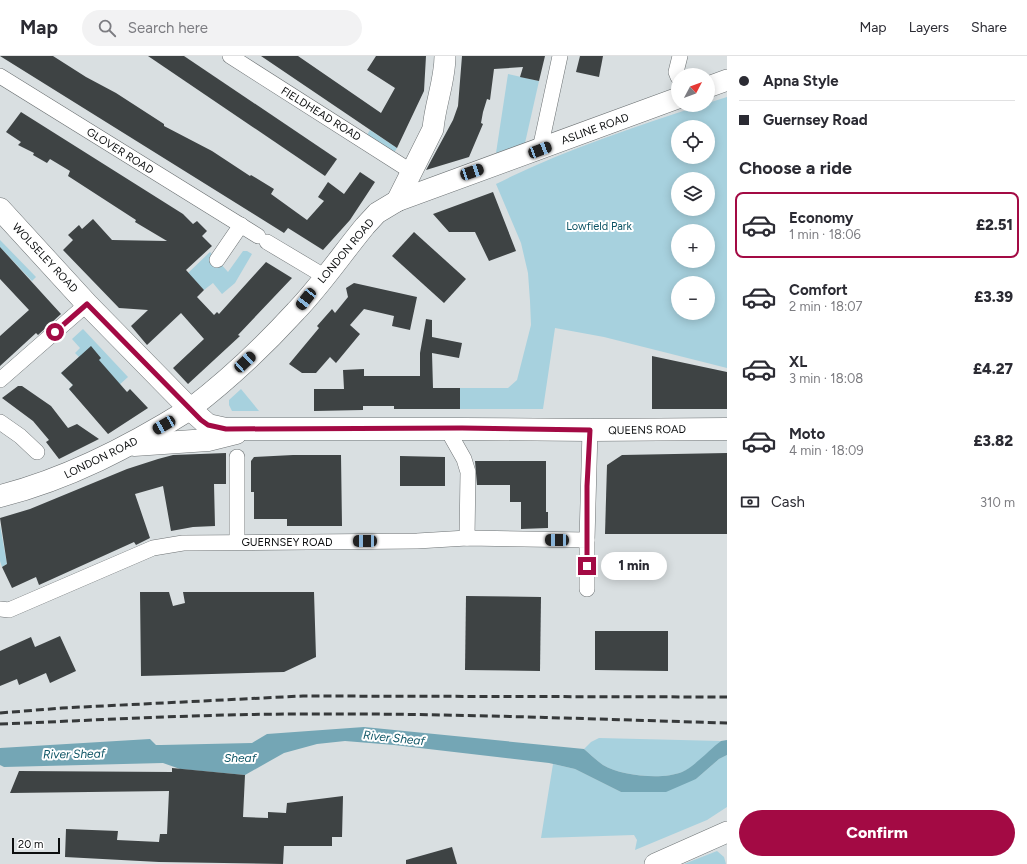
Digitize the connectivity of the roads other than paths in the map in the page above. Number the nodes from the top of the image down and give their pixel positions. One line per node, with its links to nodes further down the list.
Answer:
1 (230, 56): 11 (street, FIELDHEAD ROAD)
2 (445, 56): 11 (main road, LONDON ROAD)
3 (560, 56): 10 (street)
4 (680, 56): 5 (street)
5 (677, 68)
6 (0, 76): 15 (street, GLOVER ROAD)
7 (727, 80): 8 (main road)
8 (715, 84)
9 (671, 101): 10 (main road, ASLINE ROAD)
10 (540, 150): 12 (main road, ASLINE ROAD)
11 (412, 172): 12 (main road); 13 (main road, LONDON ROAD)
12 (421, 191): 13 (main road, LONDON ROAD)
13 (397, 201): 17 (main road, LONDON ROAD)
14 (0, 209): 18 (main road, WOLSELEY ROAD)
15 (241, 225): 16 (street); 17 (street, GLOVER ROAD)
16 (217, 260)
17 (324, 276): 20 (main road, LONDON ROAD)
18 (87, 304): 19 (street); 20 (main road, WOLSELEY ROAD)
19 (0, 380)
20 (190, 409): 22 (main road, QUEENS ROAD); 26 (main road, LONDON ROAD)
21 (0, 422): 27 (street)
22 (251, 429): 23 (main road, QUEENS ROAD); 26 (main road)
23 (447, 429): 25 (main road, QUEENS ROAD); 30 (street)
24 (727, 429): 25 (main road, QUEENS ROAD)
25 (590, 430): 31 (street)
26 (130, 445): 29 (main road, LONDON ROAD)
27 (37, 452)
28 (237, 457): 32 (street)
29 (0, 496)
30 (467, 538): 31 (street, GUERNSEY ROAD); 32 (street, GUERNSEY ROAD)
31 (587, 540): 33 (street)
32 (237, 542): 34 (street, GUERNSEY ROAD)
33 (587, 589)
34 (1, 609)
35 (727, 832): 36 (main road)
36 (655, 864)

